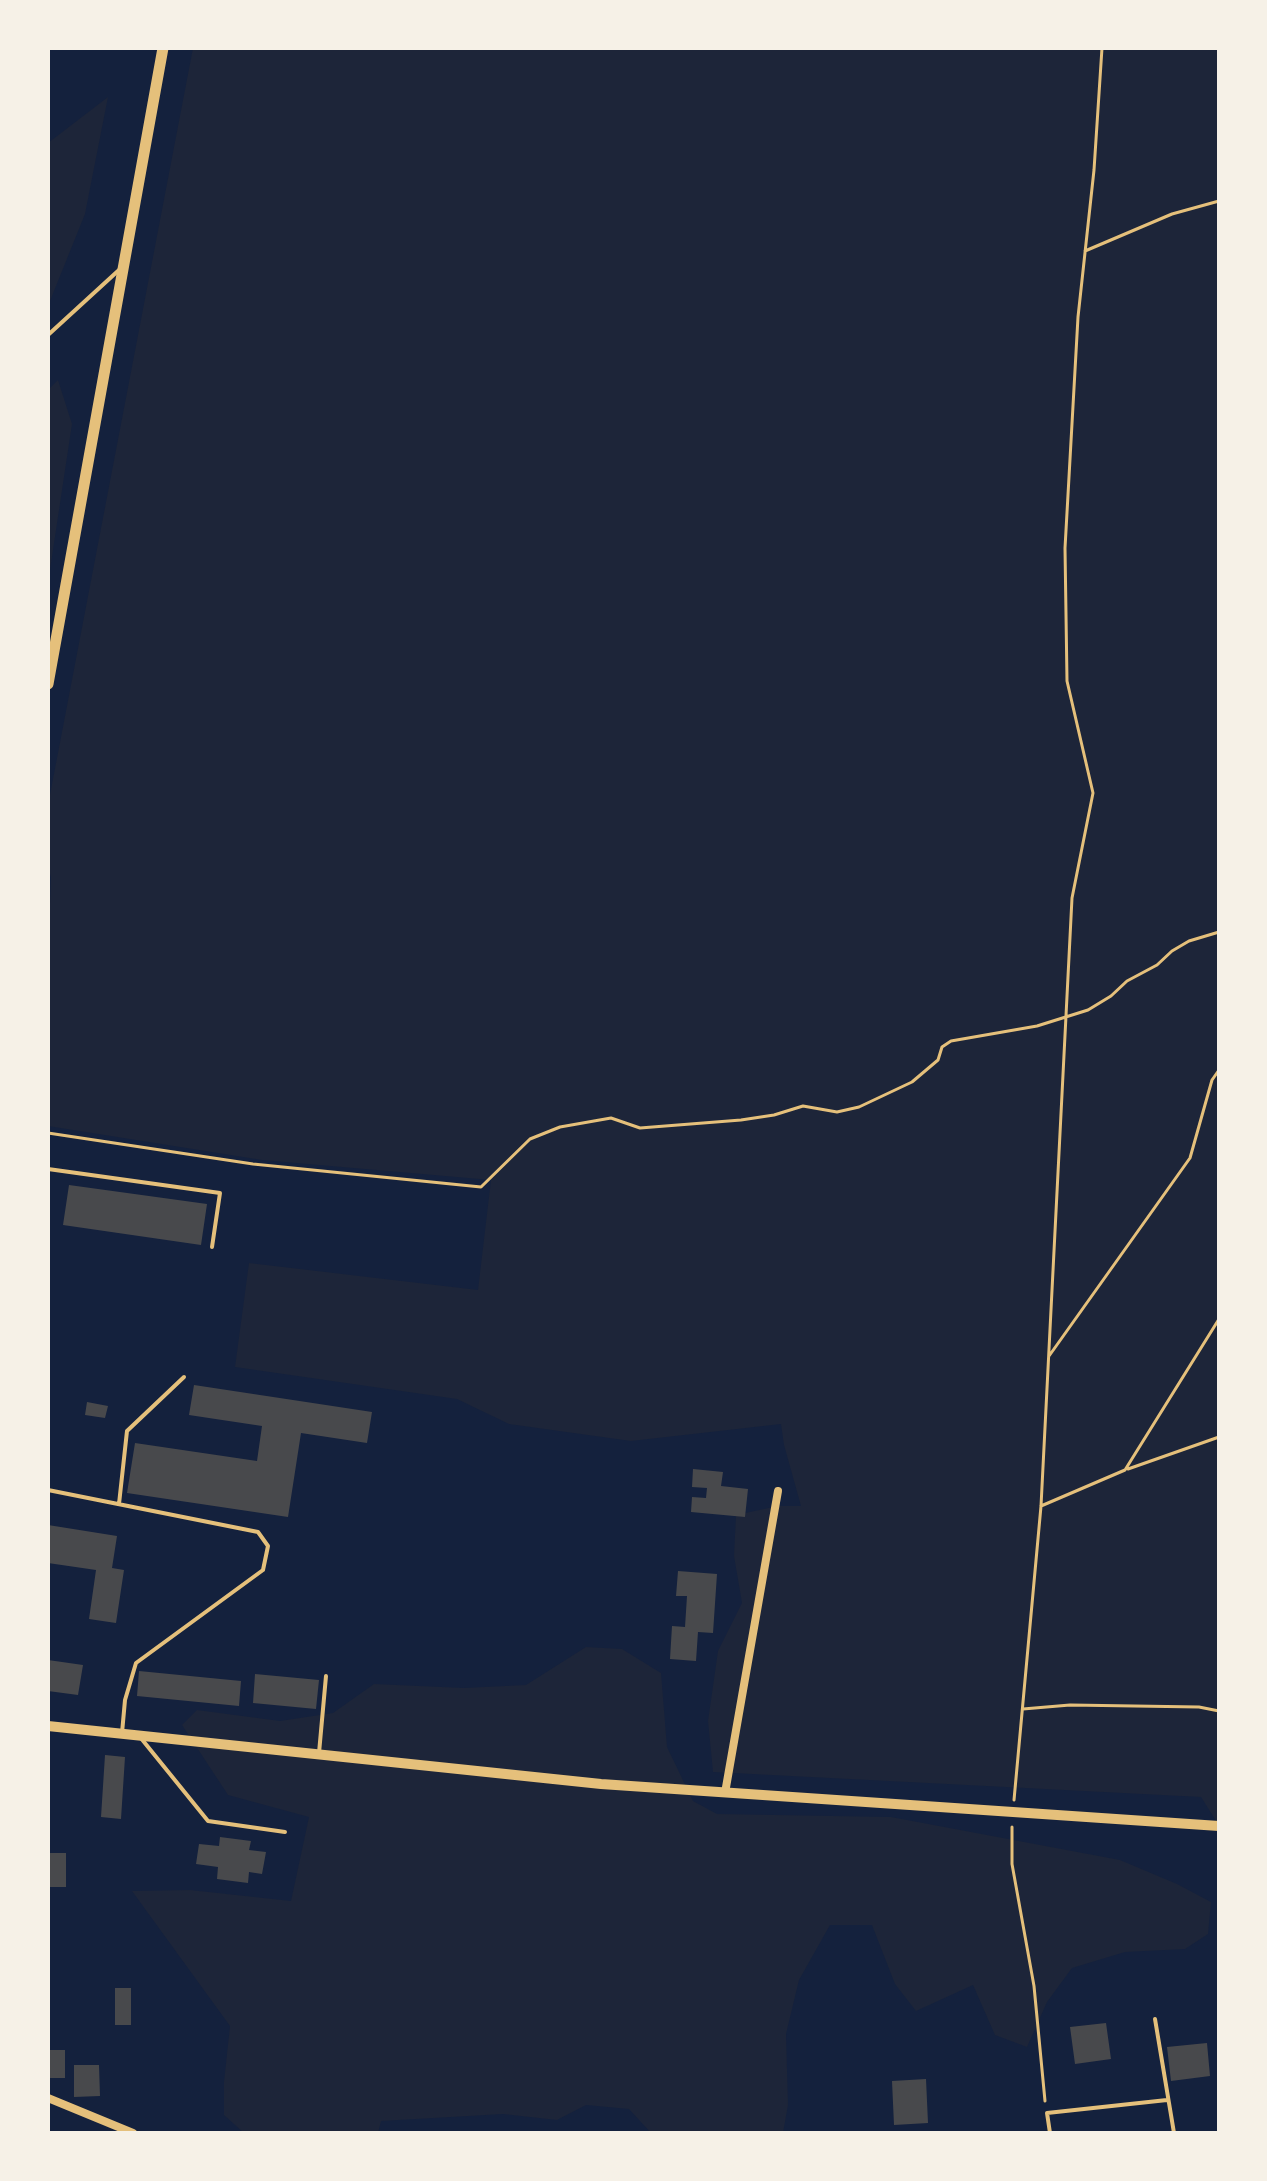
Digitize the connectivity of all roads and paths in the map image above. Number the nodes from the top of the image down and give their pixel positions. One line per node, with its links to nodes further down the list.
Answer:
1 (163, 48): 5 (main road)
2 (1102, 48): 4 (path)
3 (1219, 201): 4 (path)
4 (1085, 251): 9 (path)
5 (123, 266): 6 (lane); 7 (main road)
6 (48, 335)
7 (48, 684)
8 (1219, 932): 9 (path)
9 (1066, 1016): 11 (path); 15 (path)
10 (1219, 1070): 15 (path)
11 (48, 1133)
12 (48, 1169): 13 (lane)
13 (212, 1247)
14 (1219, 1319): 18 (path)
15 (1047, 1359): 22 (path)
16 (184, 1377): 21 (lane)
17 (1219, 1437): 18 (path)
18 (1125, 1470): 22 (path)
19 (48, 1490): 21 (lane)
20 (778, 1491): 30 (street)
21 (119, 1504): 27 (lane)
22 (1041, 1506): 24 (path)
23 (326, 1676): 29 (lane)
24 (1023, 1709): 25 (path); 31 (path)
25 (1219, 1711)
26 (48, 1726): 27 (street)
27 (122, 1733): 28 (street)
28 (139, 1735): 29 (street); 33 (lane)
29 (319, 1753): 30 (street)
30 (725, 1793): 31 (street)
31 (1013, 1812): 32 (street); 37 (path)
32 (1219, 1826)
33 (285, 1832)
34 (1155, 2019): 36 (lane)
35 (48, 2098): 38 (street)
36 (1167, 2100): 37 (lane); 40 (lane)
37 (1047, 2113): 39 (lane)
38 (133, 2133)
39 (1050, 2133)
40 (1174, 2133)

